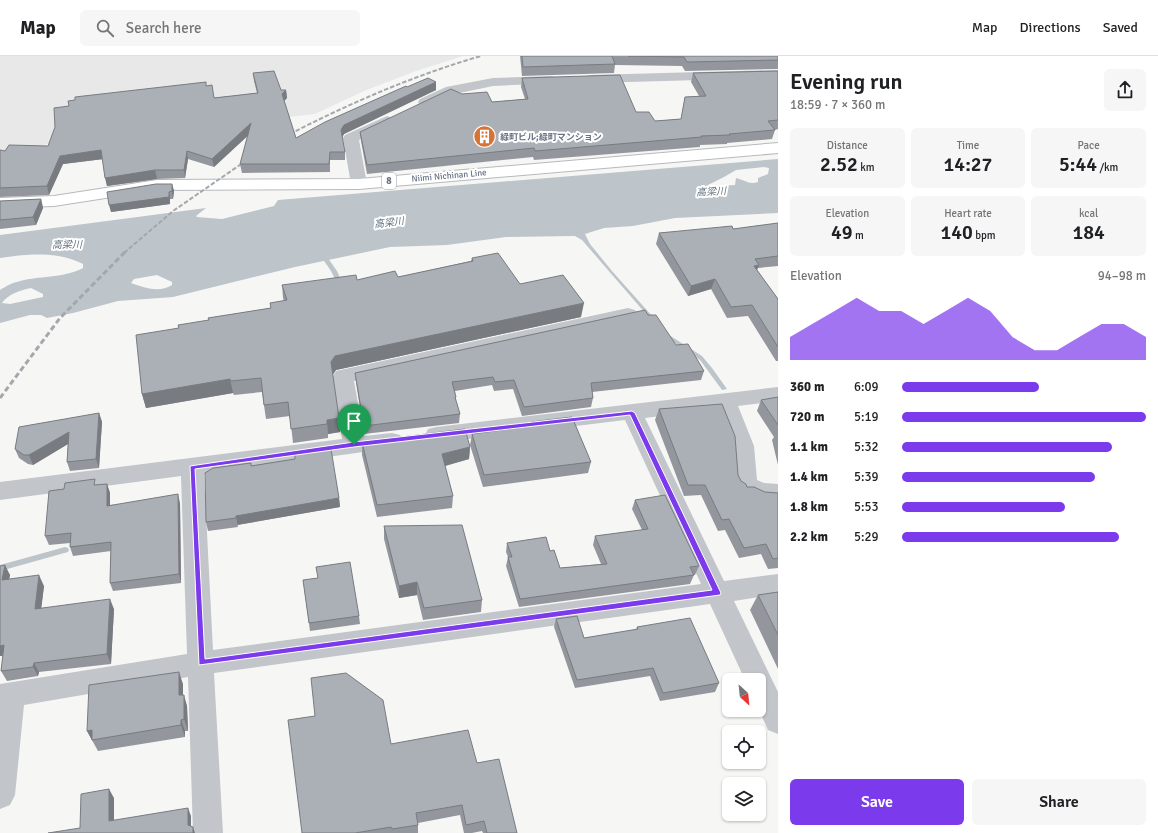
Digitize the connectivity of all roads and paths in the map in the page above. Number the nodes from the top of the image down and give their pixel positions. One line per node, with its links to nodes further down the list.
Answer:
1 (778, 74): 2 (street)
2 (580, 79)
3 (564, 80): 4 (street)
4 (415, 107)
5 (401, 114): 7 (street)
6 (778, 148): 7 (main road, Niimi Nichinan Line / 8)
7 (359, 184): 8 (main road, Niimi Nichinan Line / 8)
8 (0, 203)
9 (637, 312): 13 (street)
10 (778, 394): 11 (street)
11 (725, 401): 12 (street); 16 (street)
12 (632, 413): 13 (street); 18 (street)
13 (354, 445): 14 (street)
14 (192, 467): 15 (street); 19 (street)
15 (0, 491)
16 (778, 493)
17 (778, 584): 18 (street)
18 (717, 593): 19 (street); 20 (street)
19 (202, 663): 22 (street); 25 (street)
20 (756, 673)
21 (766, 695): 23 (street)
22 (5, 697): 24 (street)
23 (778, 721)
24 (0, 795)
25 (208, 833)

